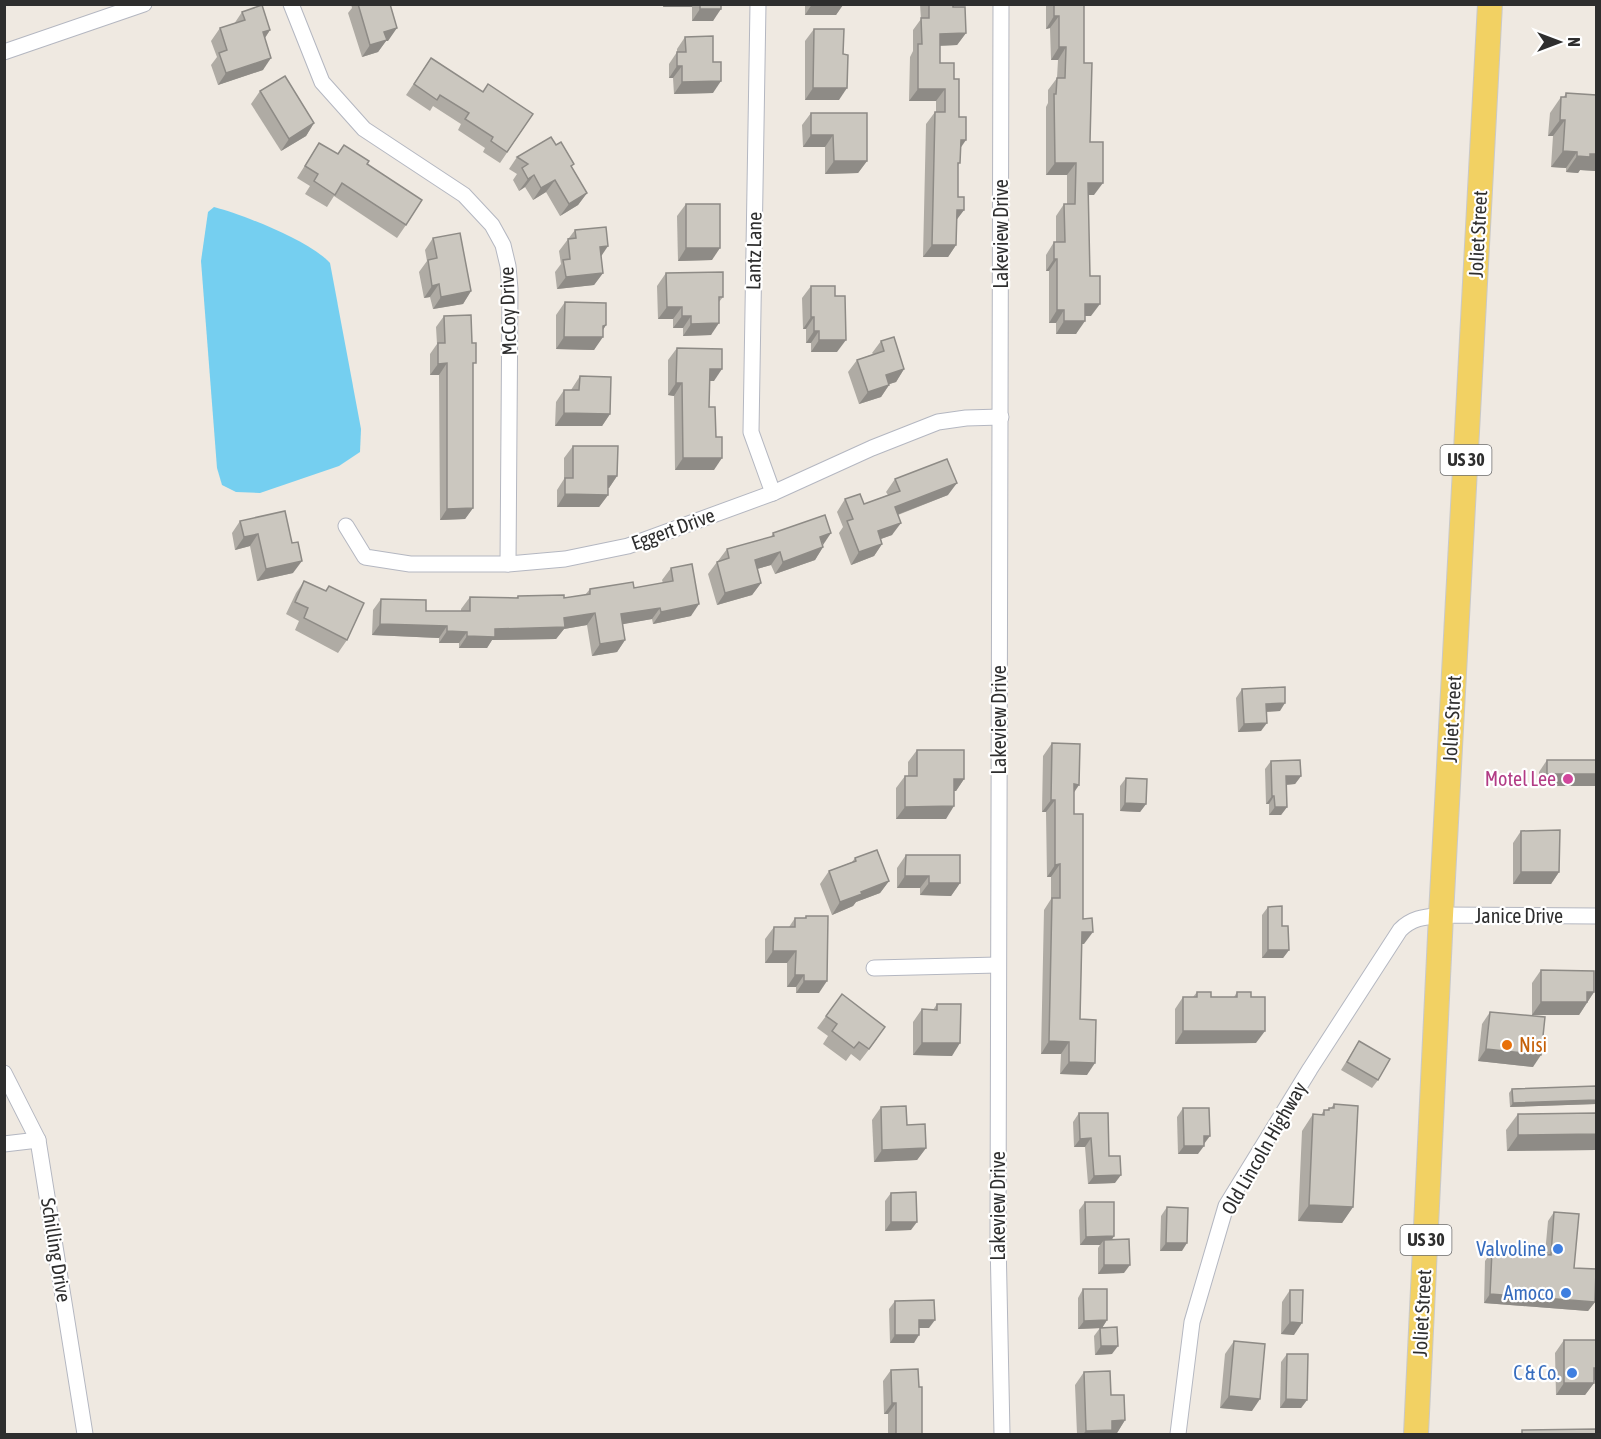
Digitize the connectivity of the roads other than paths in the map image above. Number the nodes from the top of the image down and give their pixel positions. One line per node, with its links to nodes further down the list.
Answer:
1 (144, 4): 6 (street)
2 (291, 4): 10 (street, McCoy Drive)
3 (758, 4): 8 (street, Lantz Lane)
4 (1001, 4): 7 (street, Lakeview Drive)
5 (1490, 4): 11 (main road, Joliet Street / US 30)
6 (4, 52)
7 (1001, 417): 8 (street, Eggert Drive); 13 (street, Lakeview Drive)
8 (773, 493): 10 (street, Eggert Drive)
9 (346, 526): 10 (street, Eggert Drive)
10 (508, 564)
11 (1441, 915): 12 (street, Janice Drive); 20 (street, Old Lincoln Highway); 21 (main road, Joliet Street / US 30)
12 (1596, 916)
13 (998, 965): 14 (street); 19 (street, Lakeview Drive)
14 (874, 968)
15 (4, 1072): 16 (street, Schilling Drive)
16 (38, 1140): 17 (street); 18 (street, Schilling Drive)
17 (4, 1144)
18 (85, 1434)
19 (1002, 1434)
20 (1178, 1434)
21 (1416, 1434)

